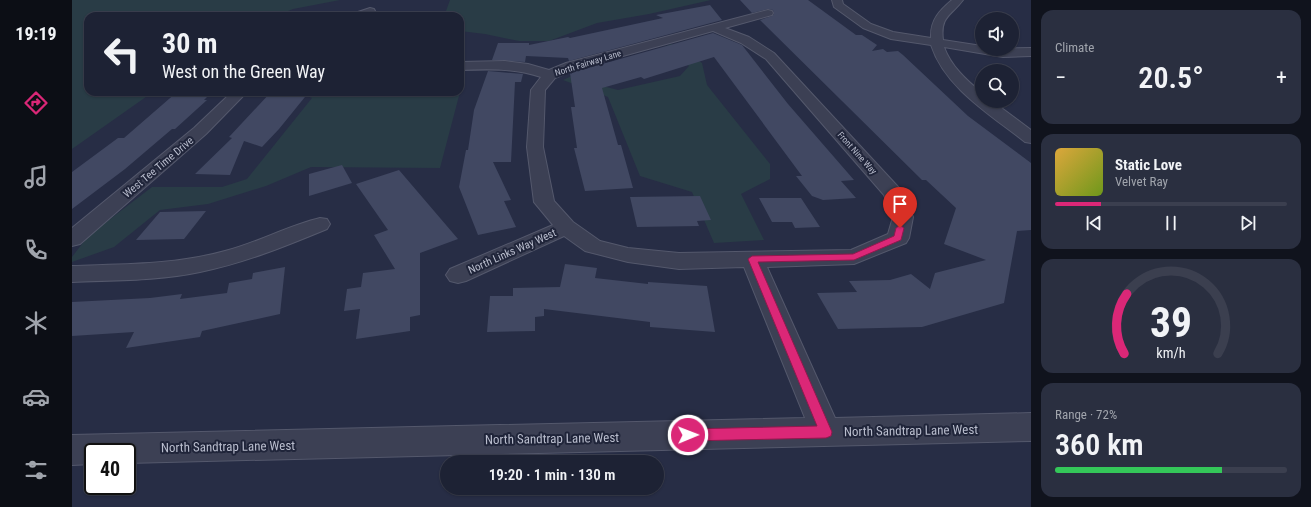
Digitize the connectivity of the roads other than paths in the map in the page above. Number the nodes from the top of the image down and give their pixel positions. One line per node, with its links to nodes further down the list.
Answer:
1 (837, 0): 5 (street)
2 (958, 0): 5 (street)
3 (768, 13): 4 (street)
4 (713, 28): 8 (street, North Fairway Lane); 16 (street, Front Nine Way)
5 (936, 43): 6 (street); 9 (street)
6 (1031, 52)
7 (464, 66): 8 (street, North Fairway Lane)
8 (550, 75): 14 (street)
9 (975, 94)
10 (236, 96): 15 (street, West Tee Time Drive)
11 (993, 108): 12 (street)
12 (1031, 138)
13 (320, 224): 17 (street)
14 (566, 227): 16 (street); 18 (street, North Links Way West)
15 (72, 239)
16 (752, 259): 20 (street)
17 (72, 274)
18 (458, 275)
19 (1031, 427): 20 (street, North Sandtrap Lane West)
20 (826, 432): 21 (street, North Sandtrap Lane West)
21 (72, 450)

